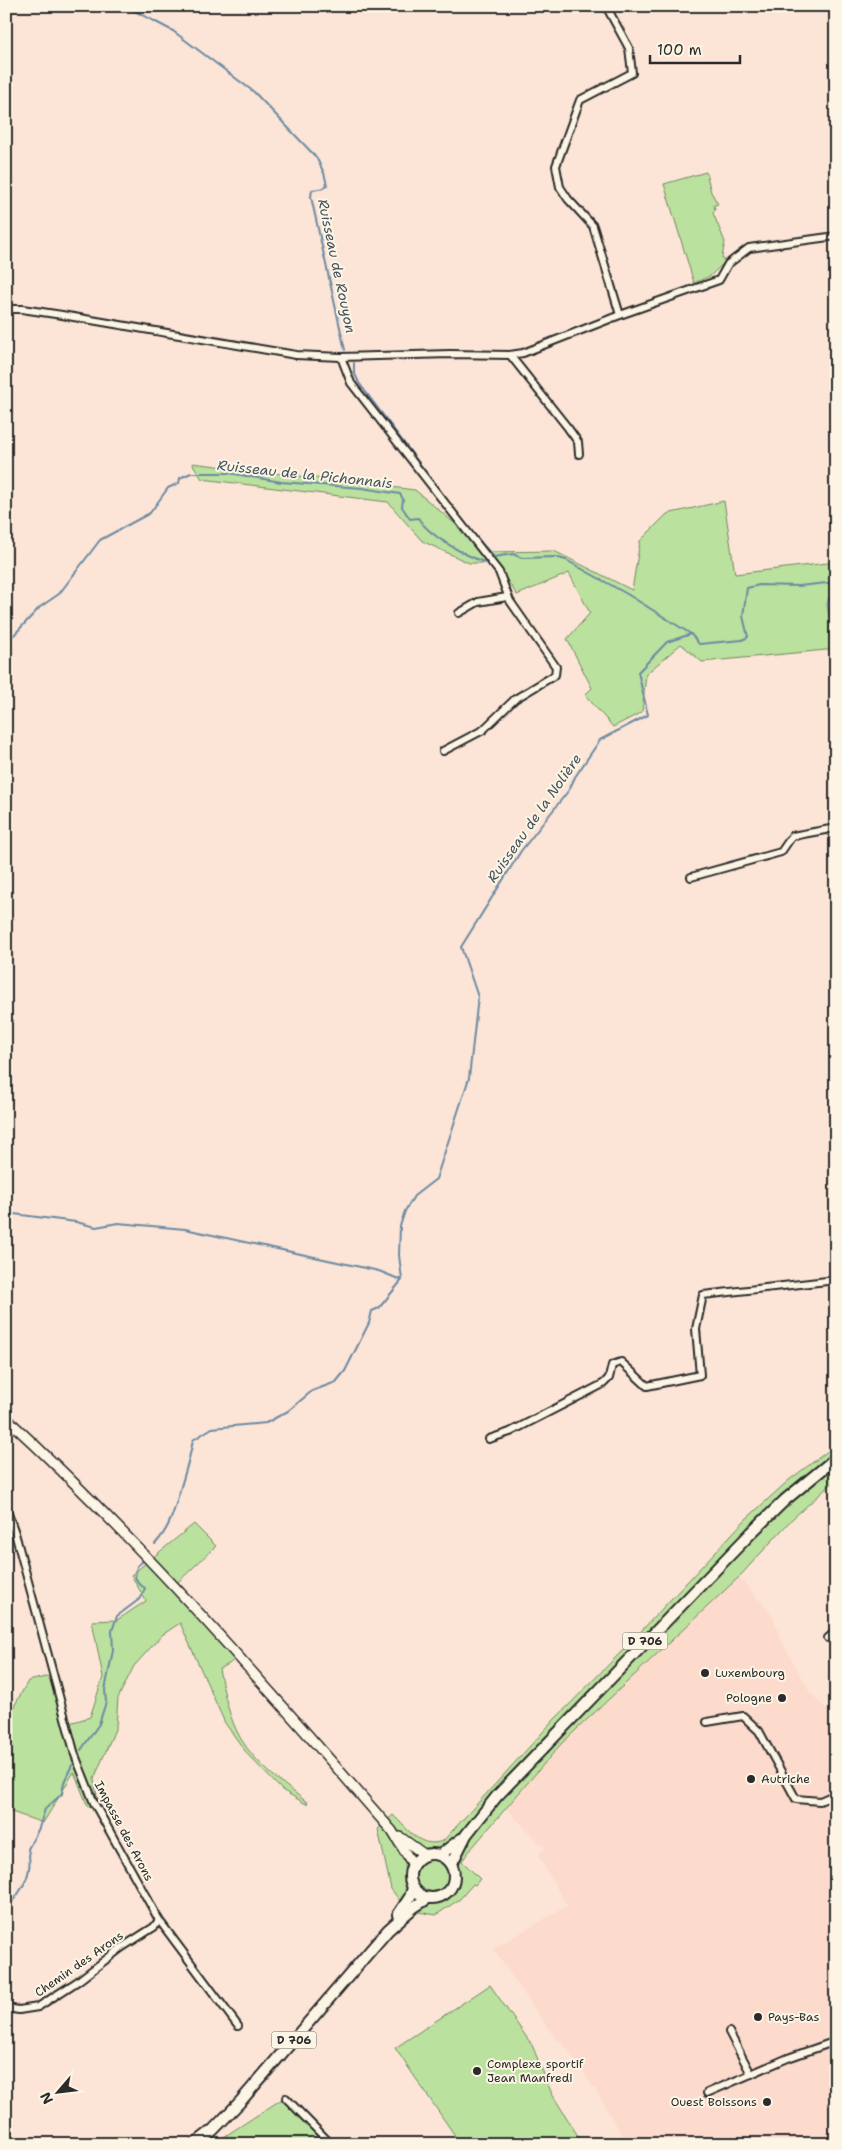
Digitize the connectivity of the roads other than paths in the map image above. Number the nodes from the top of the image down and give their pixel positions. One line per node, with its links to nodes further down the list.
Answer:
1 (606, 6): 4 (street)
2 (836, 236): 4 (street)
3 (6, 309): 6 (street)
4 (620, 315): 5 (street)
5 (510, 355): 6 (street); 7 (street)
6 (341, 357): 8 (street)
7 (579, 454)
8 (507, 597): 9 (street); 10 (street)
9 (459, 613)
10 (443, 751)
11 (836, 828): 12 (street)
12 (691, 877)
13 (836, 1280): 15 (street)
14 (6, 1418): 22 (street)
15 (489, 1438)
16 (836, 1458): 23 (main road, D 706)
17 (6, 1508): 30 (street, Impasse des Arons)
18 (836, 1631): 19 (street)
19 (828, 1638)
20 (707, 1722): 21 (street)
21 (836, 1794)
22 (392, 1831): 24 (street); 26 (street)
23 (466, 1835): 25 (main road, D 706); 27 (main road, D 706)
24 (425, 1855): 25 (main road); 26 (main road)
25 (440, 1856): 27 (main road)
26 (413, 1865): 28 (main road)
27 (451, 1865): 29 (main road)
28 (413, 1888): 29 (main road); 31 (main road, D 706)
29 (428, 1898): 31 (main road, D 706)
30 (159, 1920): 32 (street, Chemin des Arons); 33 (street, Impasse des Arons)
31 (388, 1930): 39 (main road, D 706)
32 (6, 2008)
33 (238, 2026)
34 (729, 2032): 36 (street)
35 (836, 2042): 36 (street)
36 (751, 2074): 37 (street)
37 (706, 2093)
38 (286, 2098): 40 (street)
39 (195, 2144)
40 (331, 2144)

